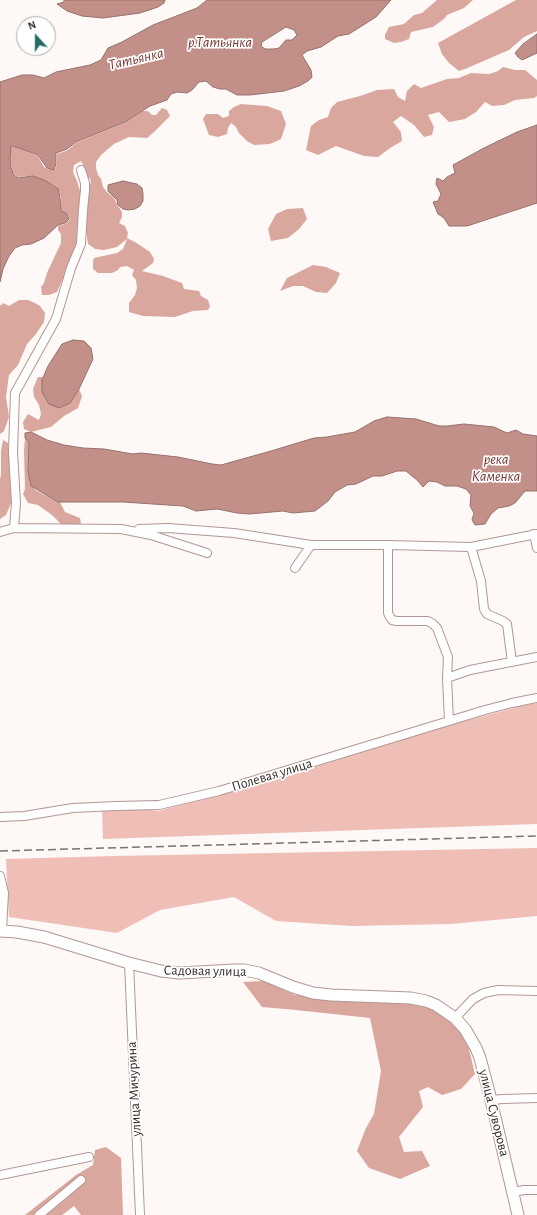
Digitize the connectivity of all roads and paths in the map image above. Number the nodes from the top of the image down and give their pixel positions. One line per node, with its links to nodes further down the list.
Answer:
1 (81, 170): 2 (street)
2 (14, 528): 3 (street); 4 (street)
3 (121, 530): 6 (street); 10 (street)
4 (0, 532)
5 (535, 534): 8 (street); 9 (street)
6 (311, 545): 7 (street); 11 (street)
7 (388, 545): 8 (street); 14 (street)
8 (471, 547): 13 (street)
9 (537, 548)
10 (207, 553)
11 (295, 568)
12 (537, 657): 13 (street)
13 (512, 662): 14 (street)
14 (447, 678): 16 (street)
15 (537, 698): 16 (street, Полевая улица)
16 (449, 721): 17 (street, Полевая улица)
17 (0, 817)
18 (0, 876): 19 (street)
19 (1, 931): 20 (main road, Садовая улица)
20 (128, 963): 22 (main road, Садовая улица); 31 (street, улица Мичурина)
21 (537, 991): 22 (street)
22 (455, 1018): 24 (main road, улица Суворова)
23 (537, 1098): 24 (street)
24 (491, 1100): 29 (main road, улица Суворова)
25 (89, 1157): 26 (street)
26 (0, 1175)
27 (81, 1180): 30 (street)
28 (537, 1190): 29 (street)
29 (513, 1192): 32 (main road, улица Суворова)
30 (39, 1215)
31 (140, 1215)
32 (518, 1215)

